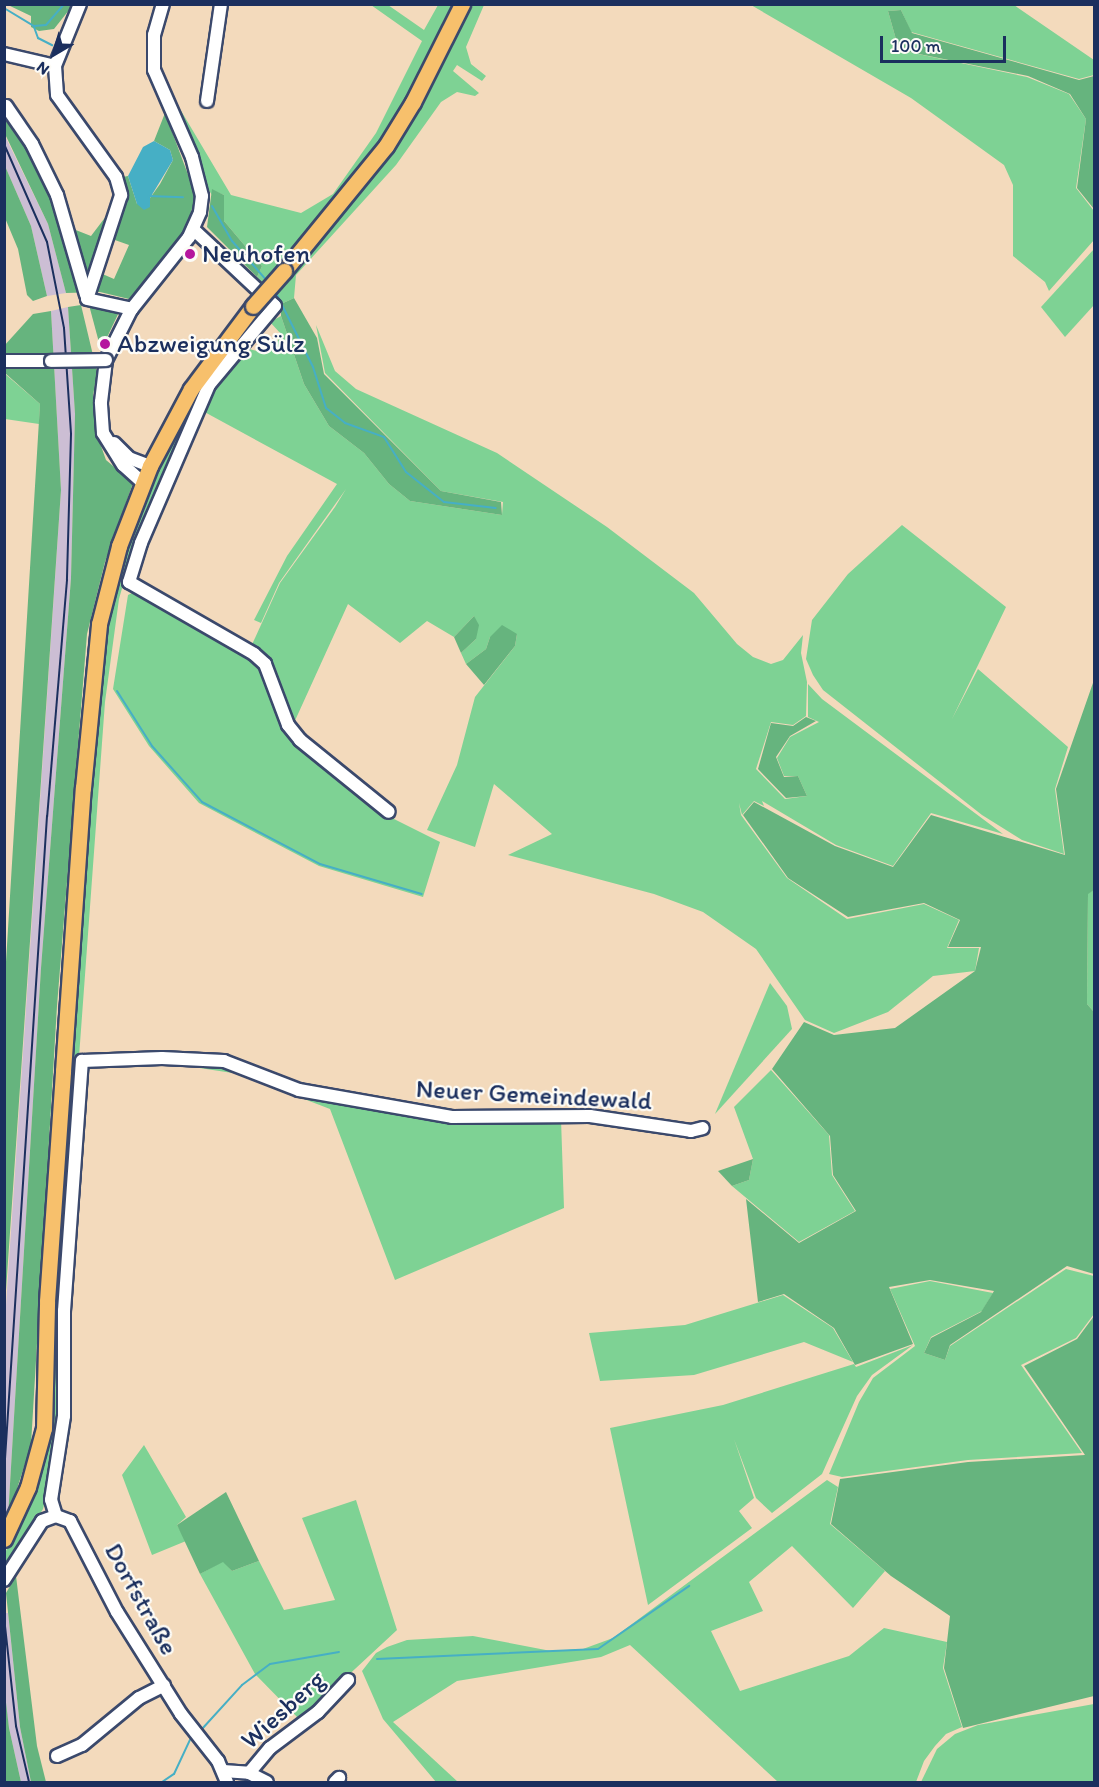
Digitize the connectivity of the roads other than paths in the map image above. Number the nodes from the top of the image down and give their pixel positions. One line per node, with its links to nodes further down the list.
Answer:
1 (80, 4): 6 (street)
2 (163, 4): 9 (street)
3 (221, 4): 7 (street)
4 (462, 4): 15 (main road, bridge)
5 (4, 54): 6 (street)
6 (56, 66): 10 (street)
7 (207, 101)
8 (6, 106): 10 (street)
9 (193, 229): 11 (street); 17 (street)
10 (87, 299): 11 (street)
11 (136, 304): 13 (street)
12 (4, 360): 13 (street, bridge)
13 (106, 360): 14 (street)
14 (102, 421): 15 (street); 16 (street)
15 (150, 466): 16 (main road)
16 (142, 482): 20 (main road)
17 (389, 812)
18 (703, 1128): 19 (street, Neuer Gemeindewald)
19 (56, 1516): 21 (street); 23 (street, Dorfstraße)
20 (4, 1539)
21 (4, 1580)
22 (348, 1680): 25 (street, Wiesberg)
23 (164, 1684): 24 (street); 26 (street, Dorfstraße)
24 (57, 1756)
25 (249, 1773): 26 (street); 27 (street)
26 (225, 1777)
27 (267, 1782)

